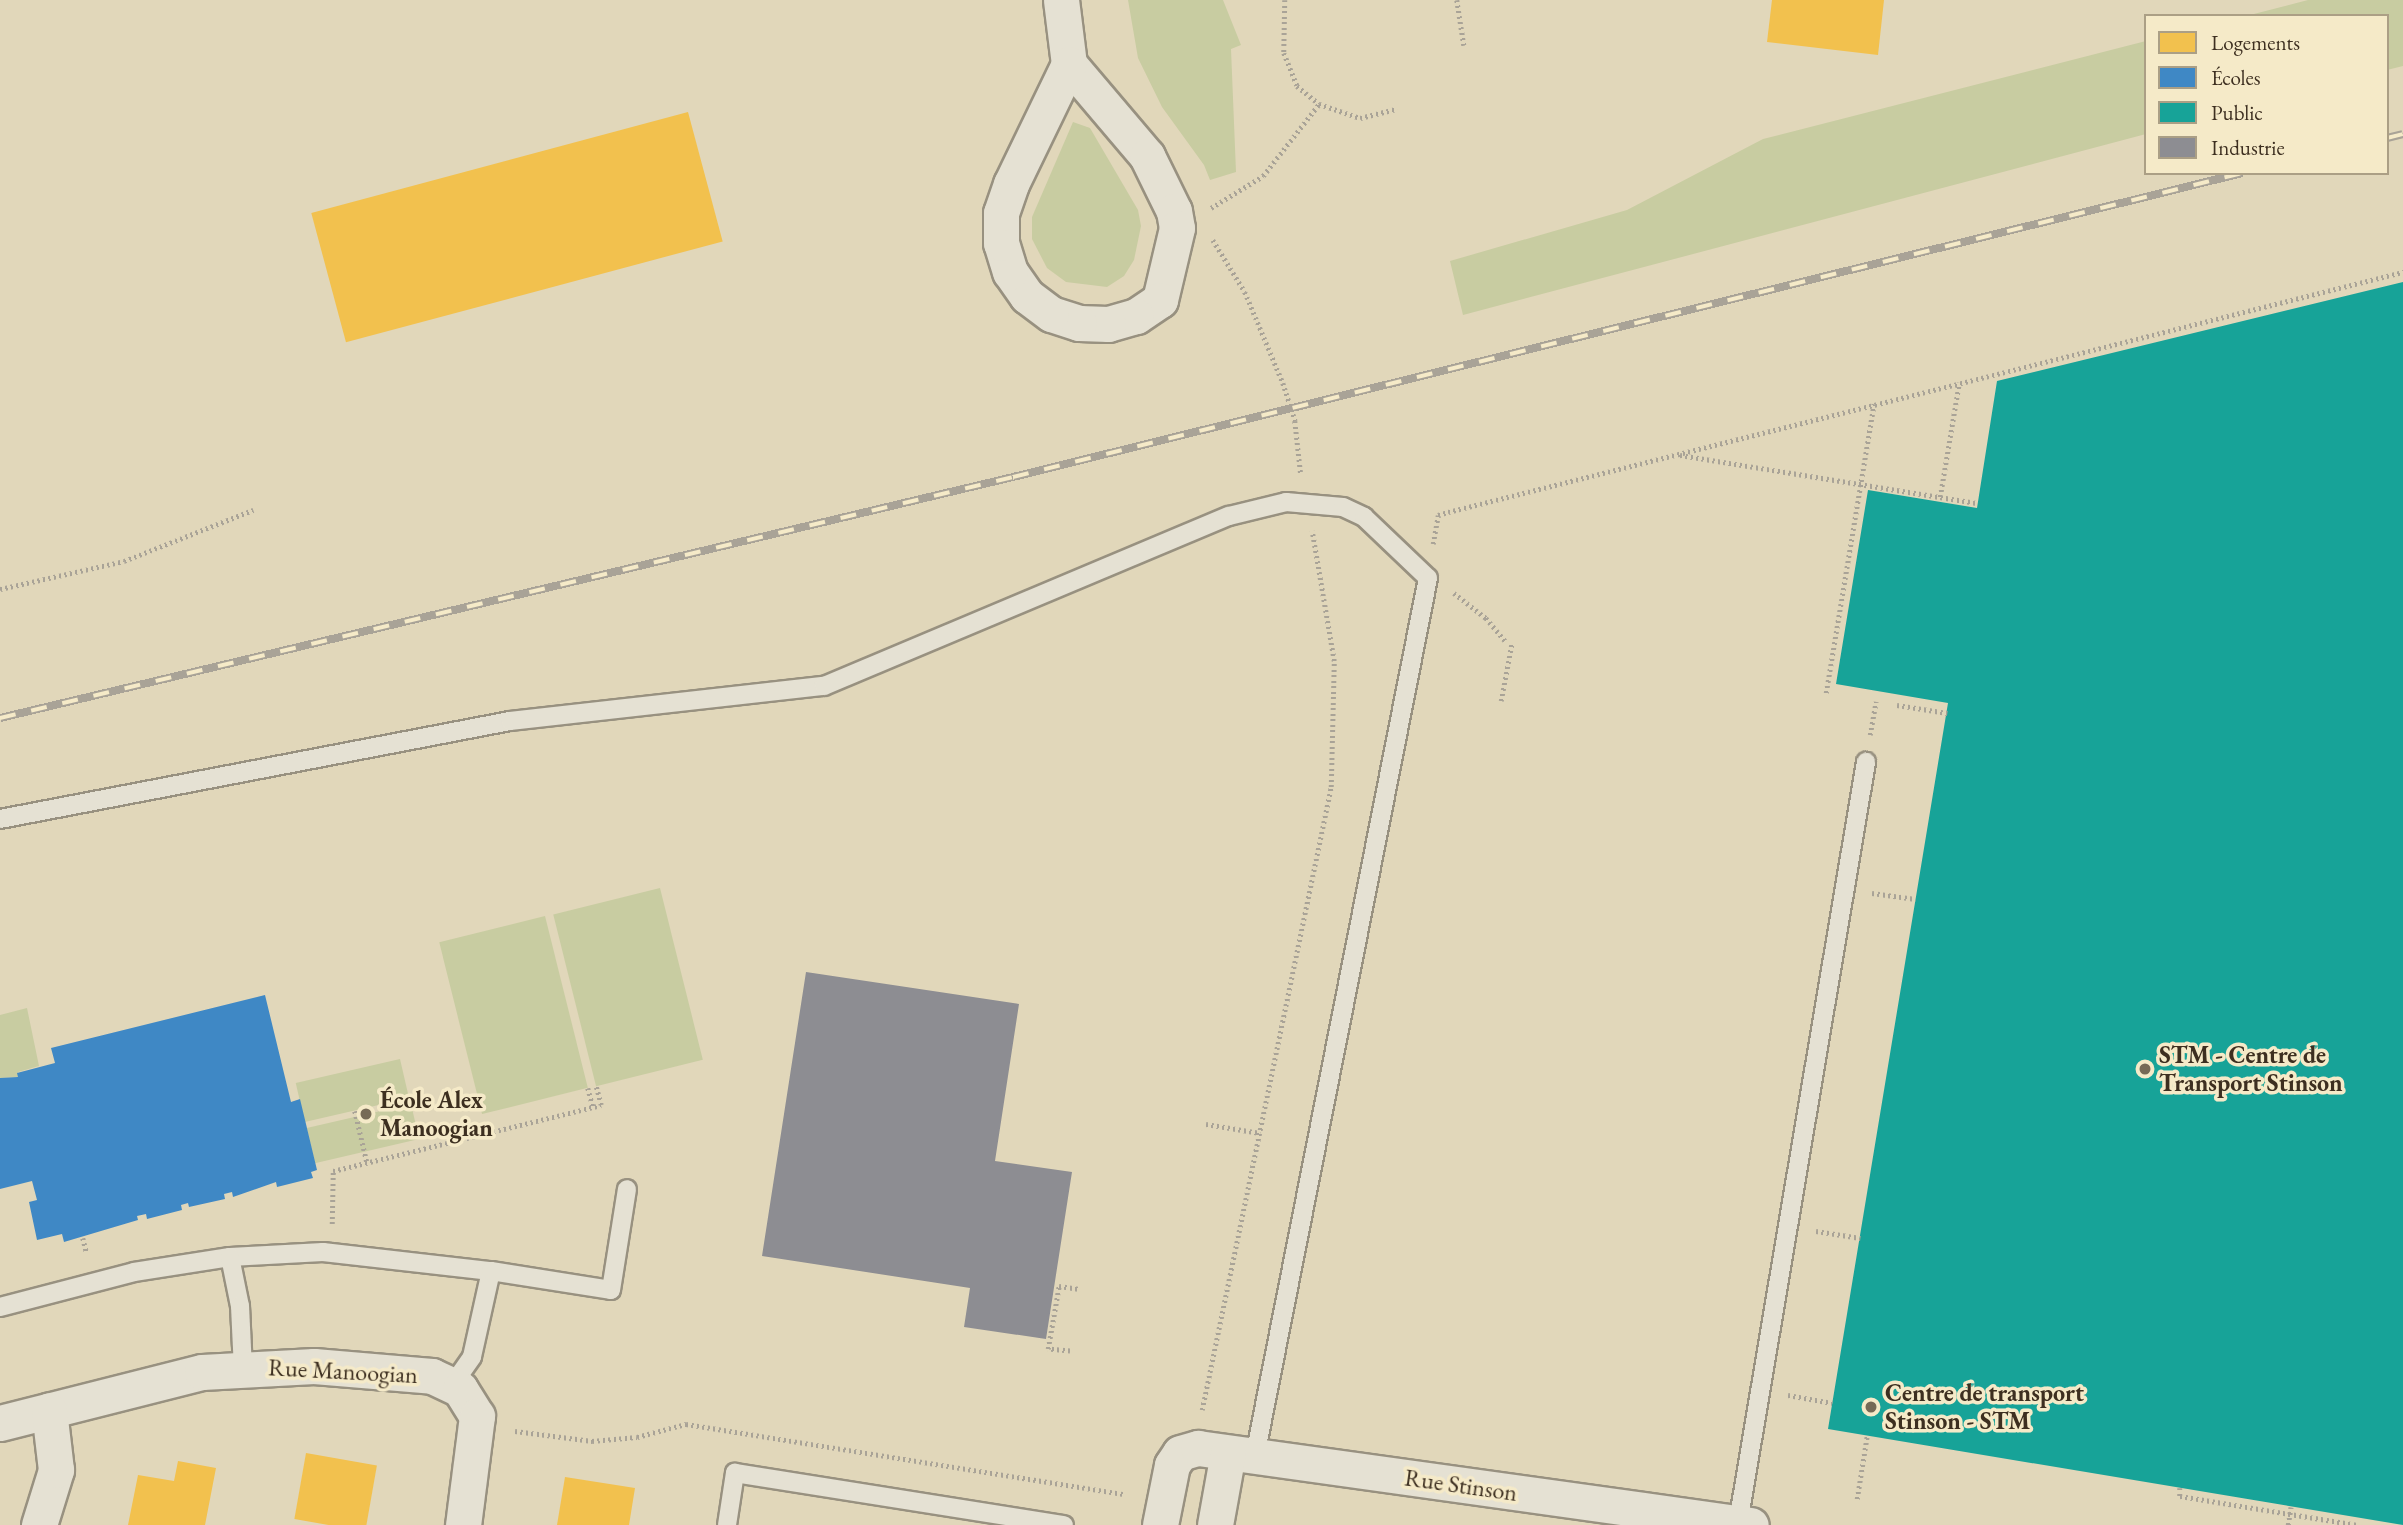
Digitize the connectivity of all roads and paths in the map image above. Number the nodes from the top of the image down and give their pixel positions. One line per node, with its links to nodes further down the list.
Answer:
1 (1061, 0): 5 (street)
2 (1285, 0): 6 (path)
3 (1457, 0): 4 (path)
4 (1464, 45)
5 (1069, 64): 8 (street); 8 (street)
6 (1319, 104): 7 (path); 8 (path)
7 (1397, 110)
8 (1192, 231): 17 (path)
9 (2403, 272): 10 (path)
10 (2213, 319): 11 (path); 12 (path)
11 (2215, 328)
12 (1959, 383): 13 (path); 16 (path)
13 (1874, 404): 14 (path); 15 (path)
14 (1676, 455): 15 (path); 20 (path)
15 (1861, 485): 16 (path); 25 (path)
16 (1940, 497): 18 (path)
17 (1305, 503): 21 (lane); 30 (lane); 38 (path)
18 (1978, 503)
19 (253, 510): 22 (path)
20 (1448, 512)
21 (1428, 578): 23 (path); 60 (lane)
22 (0, 589)
23 (1505, 641)
24 (1512, 642): 26 (path)
25 (1826, 693)
26 (1501, 701)
27 (1896, 705): 28 (path)
28 (1947, 713)
29 (1866, 762): 66 (lane)
30 (0, 819)
31 (1866, 892): 32 (path)
32 (1916, 900)
33 (596, 1086): 35 (path)
34 (588, 1088): 35 (path)
35 (593, 1107): 39 (path)
36 (355, 1111): 39 (path)
37 (1206, 1124): 38 (path)
38 (1260, 1133): 56 (path)
39 (367, 1162): 41 (path)
40 (627, 1189): 47 (lane)
41 (332, 1229)
42 (1809, 1230): 44 (path)
43 (83, 1238): 46 (path)
44 (1860, 1238)
45 (230, 1257): 47 (lane); 49 (lane); 51 (lane)
46 (88, 1262)
47 (491, 1271): 52 (lane)
48 (1080, 1289): 50 (path)
49 (0, 1307)
50 (1070, 1351)
51 (243, 1369): 52 (street, Rue Manoogian); 55 (street, Rue Manoogian)
52 (460, 1391): 68 (street)
53 (1782, 1394): 54 (path)
54 (1832, 1403)
55 (48, 1410): 57 (street, Rue Manoogian); 67 (street)
56 (1202, 1410)
57 (0, 1423)
58 (515, 1431): 62 (path)
59 (1867, 1436): 63 (path)
60 (1241, 1455): 66 (street, Rue Stinson); 71 (street, Rue Stinson); 72 (street)
61 (2180, 1488): 65 (path)
62 (1125, 1494)
63 (1857, 1499)
64 (2291, 1507): 65 (path)
65 (2289, 1515): 73 (path); 74 (path)
66 (1745, 1524)
67 (39, 1525)
68 (463, 1525)
69 (727, 1525): 70 (lane)
70 (1064, 1525)
71 (1160, 1525)
72 (1215, 1525)
73 (2288, 1525)
74 (2358, 1525)

